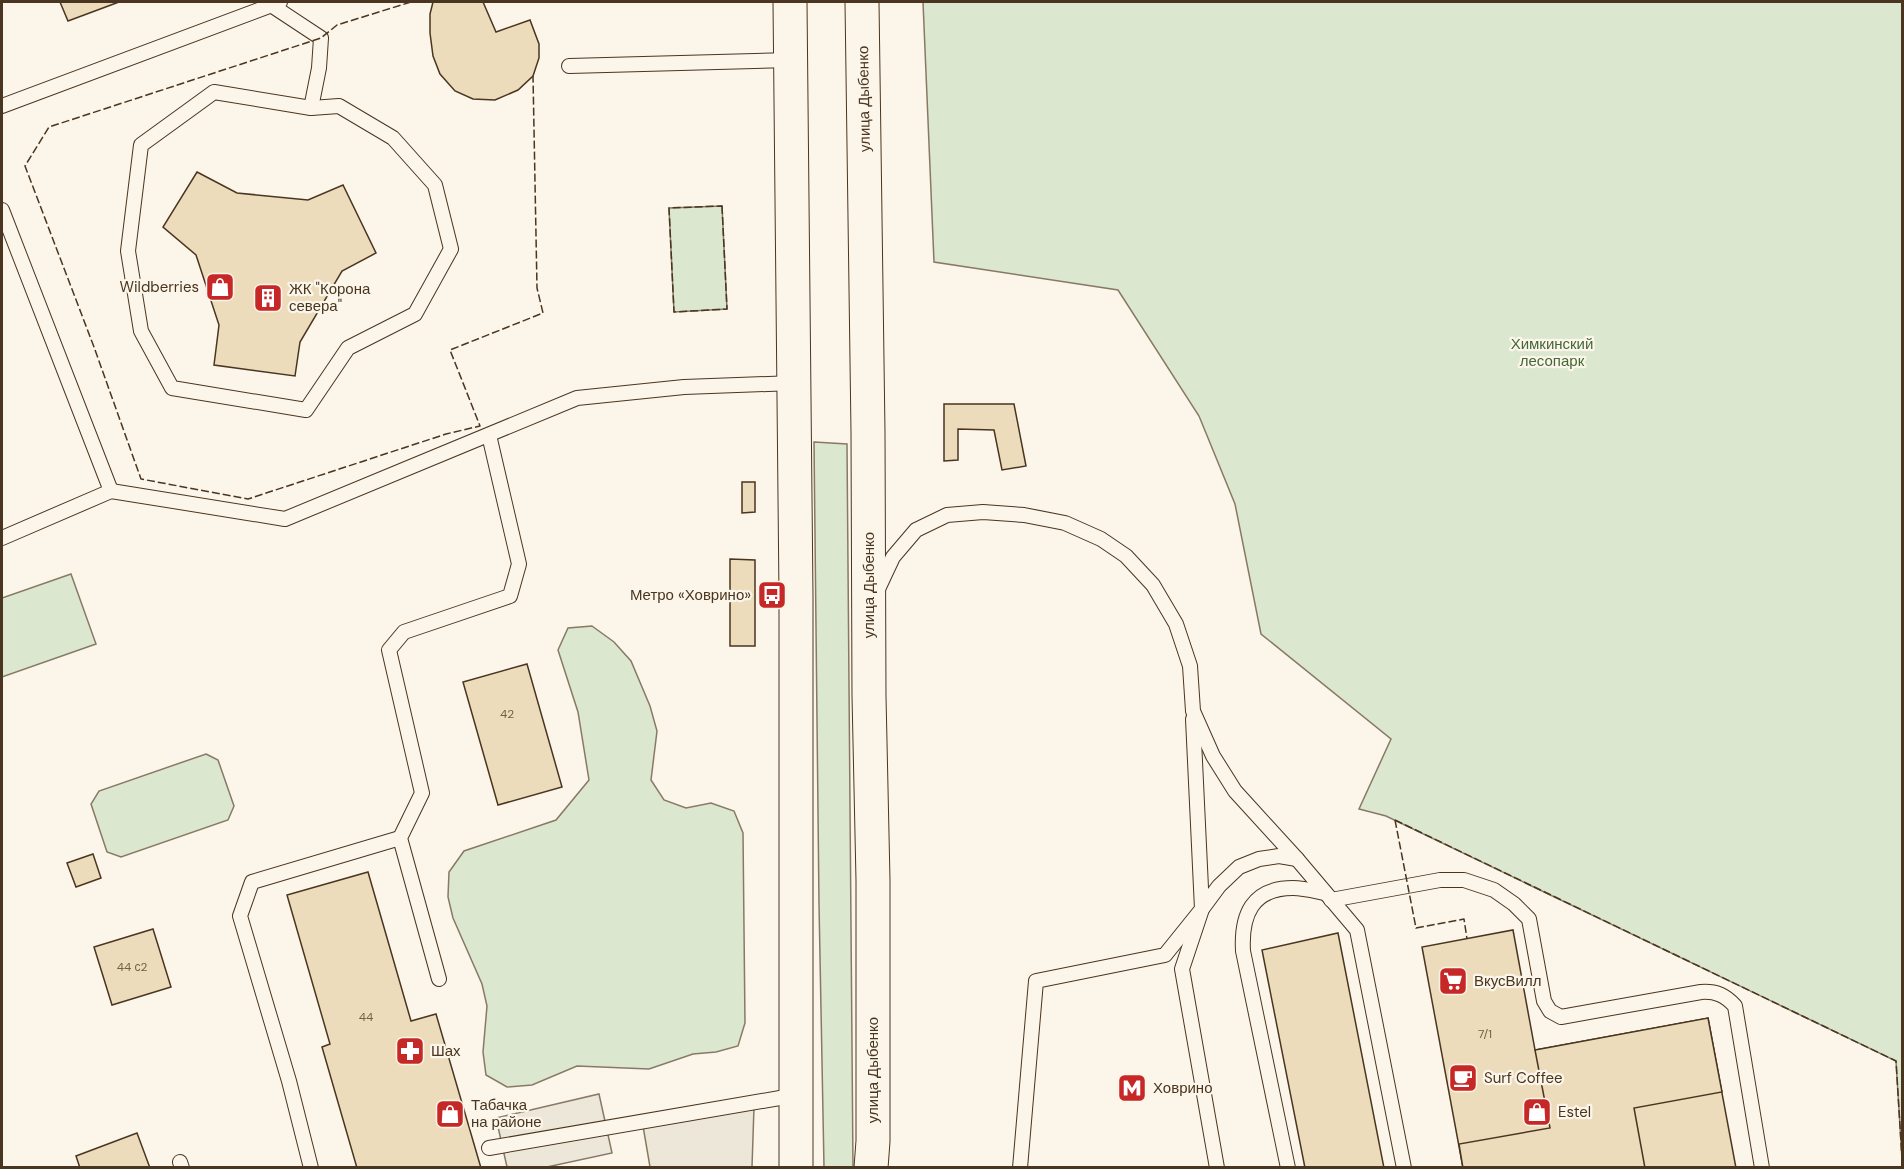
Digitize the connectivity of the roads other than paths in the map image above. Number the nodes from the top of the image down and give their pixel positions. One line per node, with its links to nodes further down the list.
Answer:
1 (790, 2): 4 (main road)
2 (862, 2): 13 (main road, улица Дыбенко)
3 (275, 3): 6 (lane); 7 (lane)
4 (790, 60): 5 (lane); 9 (main road)
5 (569, 66)
6 (2, 106)
7 (311, 108): 7 (lane)
8 (2, 210): 11 (lane)
9 (794, 383): 10 (lane); 20 (main road)
10 (489, 435): 11 (lane); 15 (lane)
11 (111, 491): 12 (lane)
12 (2, 538)
13 (870, 608): 14 (lane); 24 (main road, улица Дыбенко)
14 (1193, 711): 16 (lane); 18 (lane)
15 (400, 838): 19 (lane); 22 (lane)
16 (1297, 859): 17 (lane); 18 (lane)
17 (1328, 896): 27 (lane); 28 (lane); 29 (lane)
18 (1202, 909): 25 (lane); 26 (lane)
19 (440, 980)
20 (797, 1095): 21 (lane); 23 (main road)
21 (489, 1148)
22 (311, 1167)
23 (796, 1167)
24 (871, 1167)
25 (1020, 1167)
26 (1217, 1167)
27 (1288, 1167)
28 (1404, 1167)
29 (1762, 1167)

